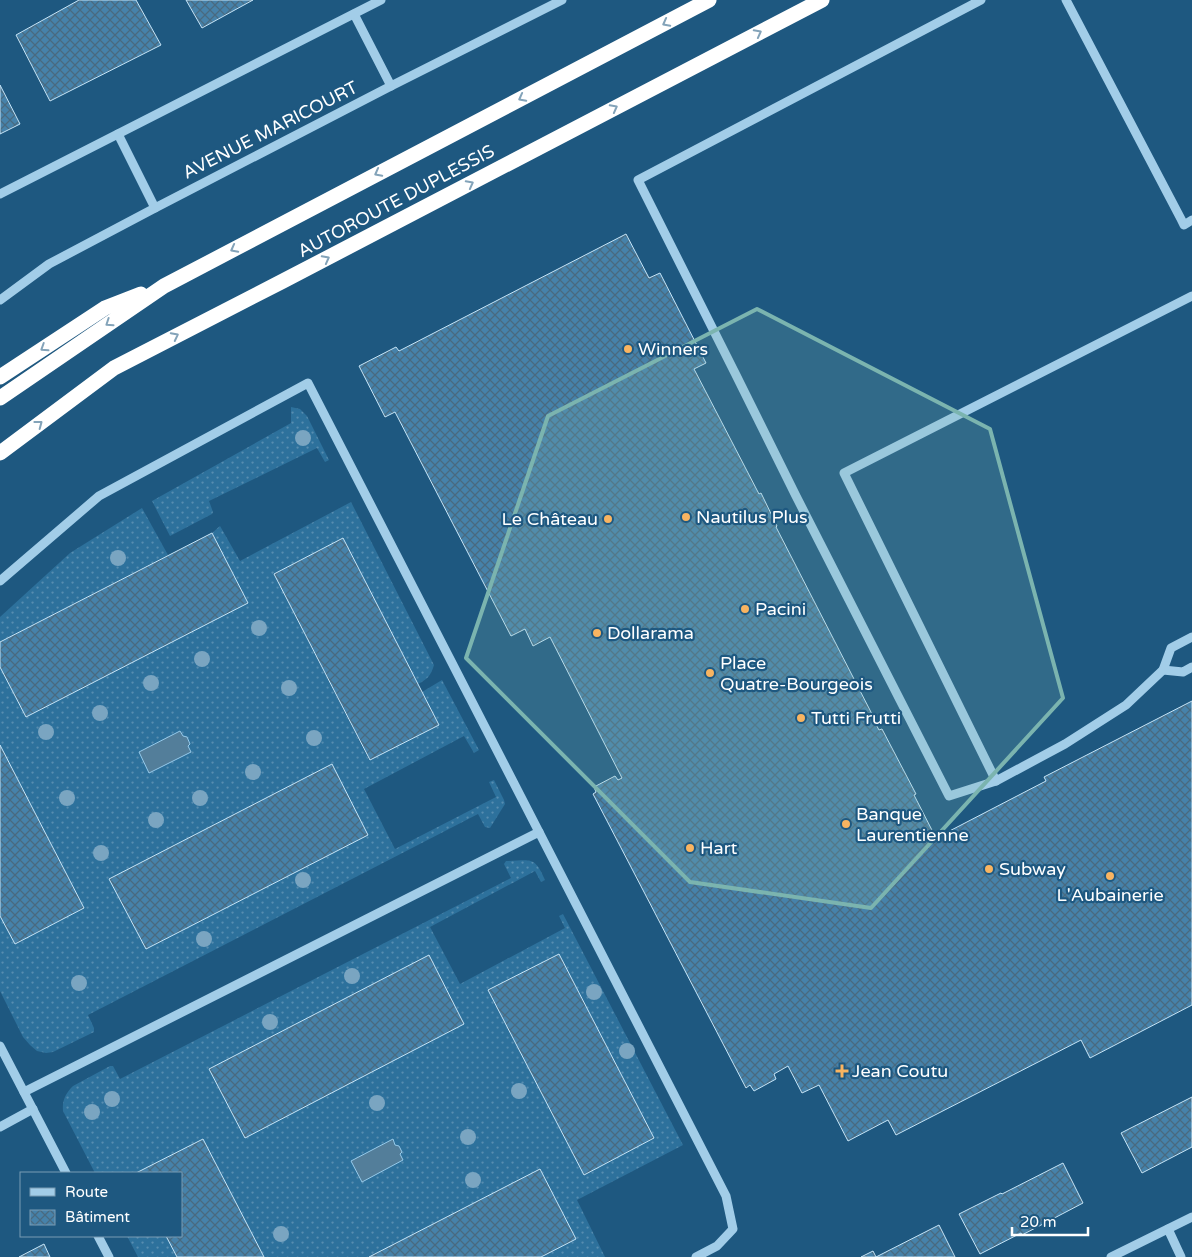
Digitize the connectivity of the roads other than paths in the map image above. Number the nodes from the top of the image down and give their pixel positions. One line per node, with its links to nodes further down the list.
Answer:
1 (381, 0): 8 (street)
2 (562, 0): 7 (street, AVENUE MARICOURT)
3 (709, 0): 14 (highway, AUTOROUTE DUPLESSIS, one-way to 14)
4 (822, 0): 19 (highway, AUTOROUTE DUPLESSIS, one-way to 4)
5 (981, 0): 24 (street)
6 (1066, 0): 13 (street)
7 (548, 3): 9 (street, AVENUE MARICOURT)
8 (354, 14): 9 (street); 10 (street)
9 (391, 86): 12 (street, AVENUE MARICOURT)
10 (118, 134): 11 (street); 12 (street)
11 (0, 194)
12 (154, 208): 16 (street, AVENUE MARICOURT)
13 (1192, 221)
14 (164, 286): 17 (highway, one-way to 17); 18 (highway, AUTOROUTE DUPLESSIS, one-way to 18)
15 (1192, 296): 24 (street)
16 (0, 300)
17 (0, 377)
18 (0, 398)
19 (0, 453)
20 (0, 581): 25 (street)
21 (1192, 637): 23 (street)
22 (1192, 667): 23 (street)
23 (1163, 670): 24 (street)
24 (996, 781)
25 (540, 832): 27 (street); 35 (street)
26 (0, 1046): 27 (street)
27 (24, 1092): 28 (street)
28 (33, 1108): 29 (street); 30 (street)
29 (0, 1127)
30 (65, 1172)
31 (1192, 1216): 32 (street)
32 (1168, 1229): 36 (street); 37 (street)
33 (99, 1237): 34 (street)
34 (109, 1257)
35 (696, 1257)
36 (1111, 1257)
37 (1181, 1257)

